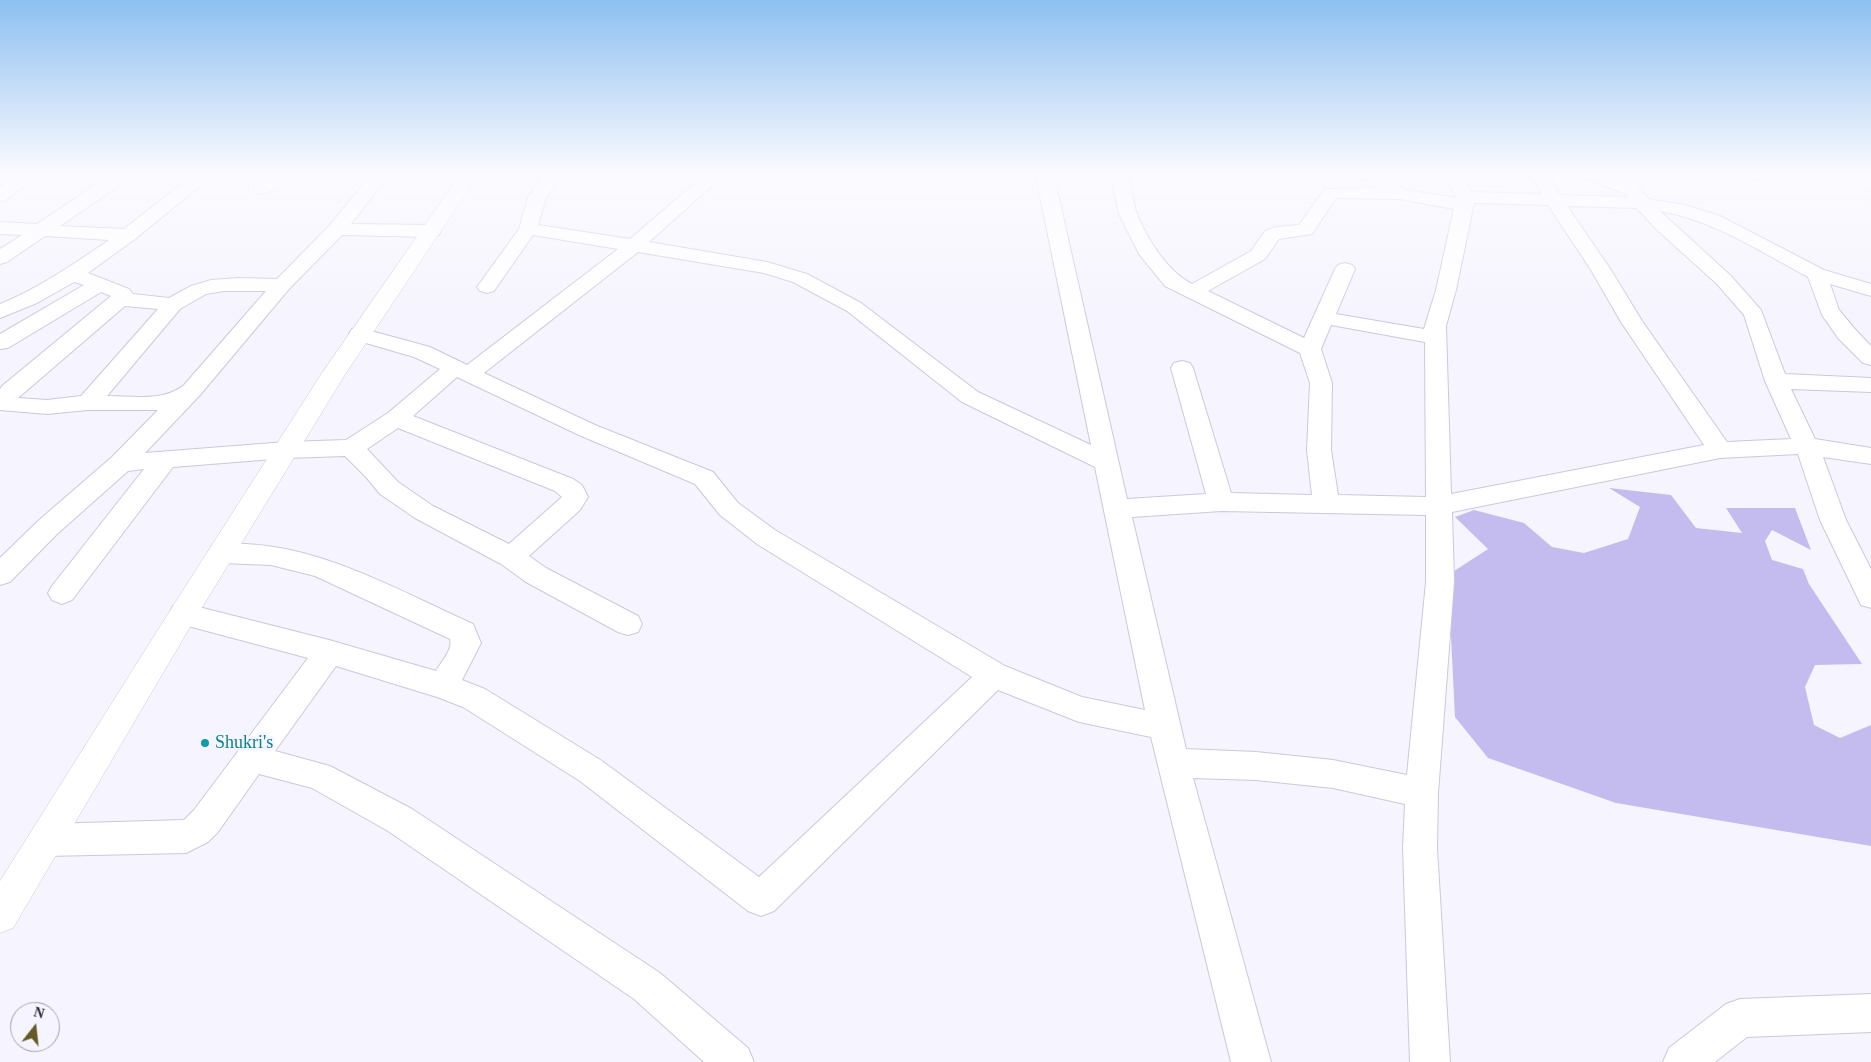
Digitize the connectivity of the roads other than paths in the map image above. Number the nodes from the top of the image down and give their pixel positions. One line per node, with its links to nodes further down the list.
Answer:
1 (53, 222): 17 (street)
2 (145, 222): 19 (street)
3 (343, 222): 15 (street)
4 (439, 222): 18 (street)
5 (530, 222): 16 (street)
6 (661, 222): 20 (street)
7 (1055, 222): 53 (street)
8 (1132, 222): 29 (street)
9 (1310, 222): 29 (street)
10 (1461, 222): 35 (street)
11 (1568, 222): 49 (street)
12 (1663, 222): 41 (street)
13 (1716, 222): 24 (street)
14 (0, 228): 17 (street)
15 (337, 229): 18 (street); 26 (street)
16 (528, 229): 20 (street); 27 (street)
17 (40, 230): 19 (street); 21 (street)
18 (432, 232): 34 (street)
19 (128, 235): 23 (street)
20 (633, 246): 40 (street); 53 (street)
21 (0, 258)
22 (1345, 269): 33 (street)
23 (73, 274): 25 (street); 32 (street)
24 (1817, 274): 28 (street); 38 (street)
25 (99, 285): 30 (street); 36 (street)
26 (282, 285): 31 (street); 43 (street)
27 (487, 287)
28 (1871, 290)
29 (1192, 292): 37 (street)
30 (121, 298): 31 (street); 44 (street)
31 (173, 305): 44 (street)
32 (0, 312)
33 (1324, 318): 35 (street); 37 (street)
34 (360, 334): 40 (street); 48 (street)
35 (1434, 338): 56 (street)
36 (0, 343)
37 (1310, 349): 55 (street)
38 (1871, 358)
39 (1182, 368): 54 (street)
40 (462, 370): 45 (street); 66 (street)
41 (1776, 381): 42 (street); 46 (street)
42 (1871, 386)
43 (184, 397): 44 (street); 52 (street)
44 (88, 403)
45 (396, 418): 47 (street); 59 (street)
46 (1806, 446): 49 (street); 50 (street); 62 (street)
47 (351, 448): 48 (street); 59 (street)
48 (286, 450): 51 (street); 58 (street)
49 (1720, 450): 56 (street)
50 (1871, 456)
51 (165, 460): 52 (street); 61 (street)
52 (121, 463): 60 (street)
53 (1108, 463): 57 (street)
54 (1221, 502): 55 (street); 57 (street)
55 (1326, 503): 56 (street)
56 (1438, 506): 71 (street)
57 (1117, 509): 68 (street)
58 (222, 553): 63 (street); 67 (street)
59 (512, 557): 64 (street)
60 (0, 575)
61 (62, 592)
62 (1871, 596)
63 (183, 614): 65 (street); 72 (street)
64 (628, 624)
65 (329, 652): 67 (street); 69 (street)
66 (994, 674): 67 (street); 68 (street)
67 (443, 686)
68 (1164, 727): 70 (street)
69 (250, 758): 72 (street); 75 (street)
70 (1173, 763): 71 (street); 76 (street)
71 (1422, 793): 77 (street)
72 (46, 840): 73 (street)
73 (0, 915)
74 (1871, 1013): 78 (street)
75 (734, 1062)
76 (1251, 1062)
77 (1430, 1062)
78 (1683, 1062)

